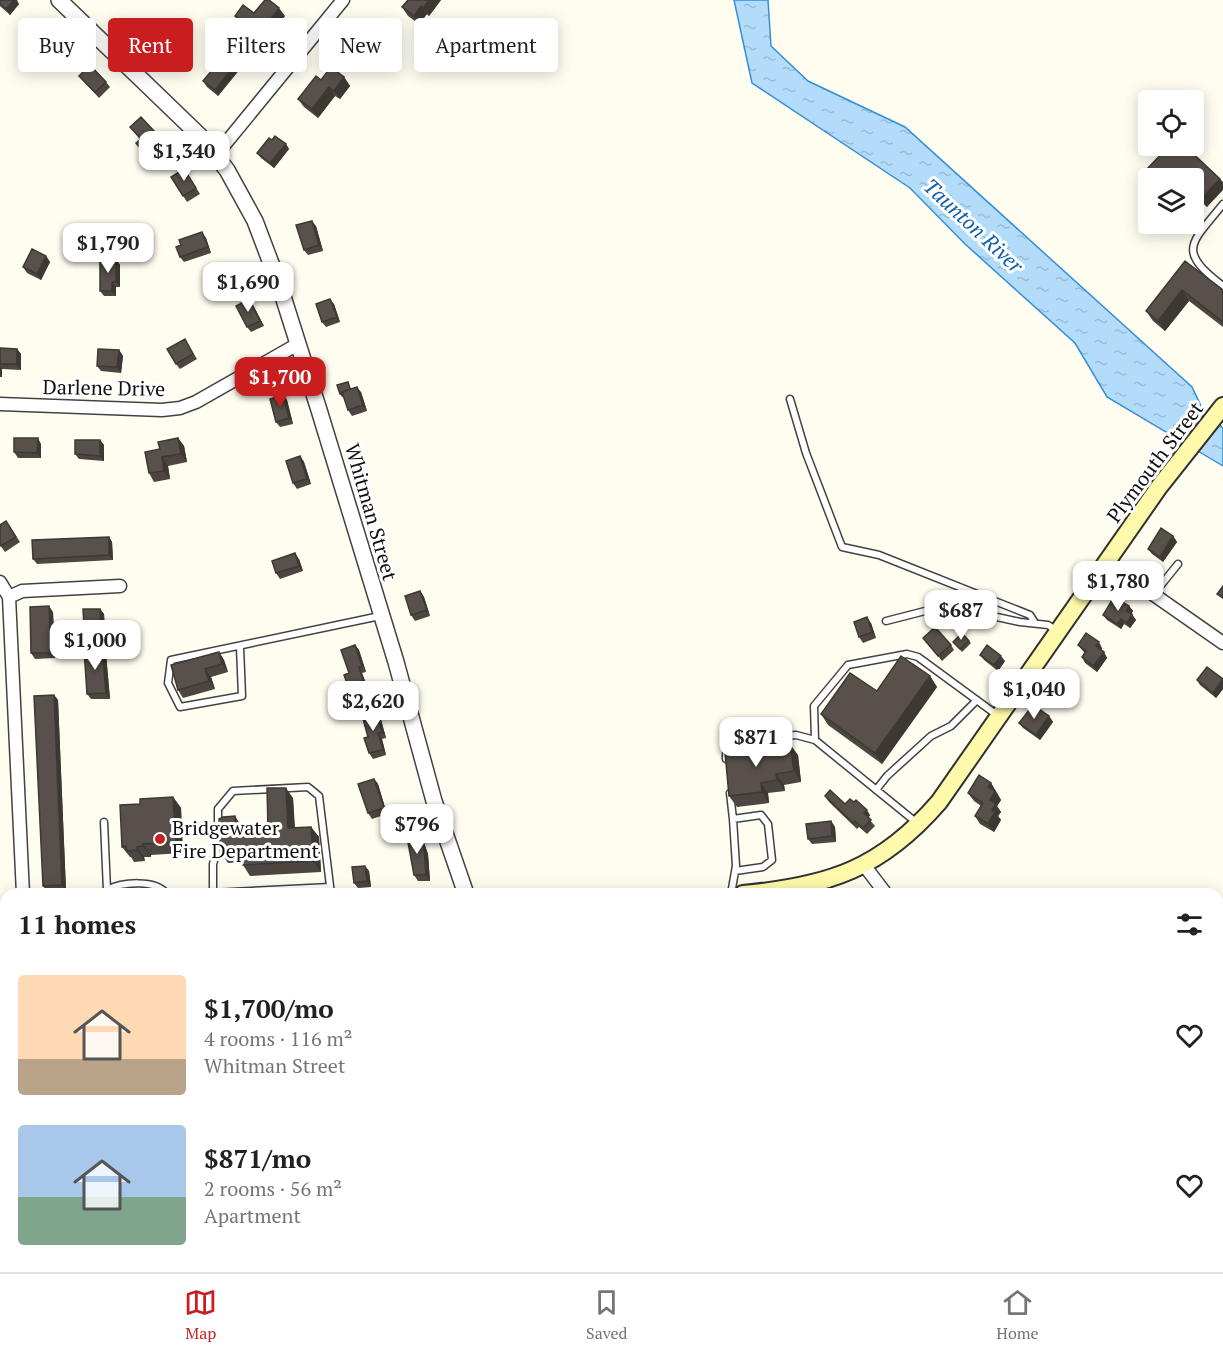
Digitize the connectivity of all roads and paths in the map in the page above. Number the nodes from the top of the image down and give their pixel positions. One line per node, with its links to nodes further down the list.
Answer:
1 (59, 0): 3 (street, Whitman Street)
2 (343, 0): 3 (street)
3 (216, 155): 6 (street, Whitman Street)
4 (1223, 204): 5 (lane)
5 (1223, 286)
6 (298, 344): 8 (street, Darlene Drive); 16 (street, Whitman Street)
7 (790, 399): 18 (lane)
8 (0, 404)
9 (1220, 410): 10 (main road, Plymouth Street)
10 (1107, 562): 14 (street); 19 (main road, Plymouth Street)
11 (1178, 564): 14 (lane)
12 (0, 582): 15 (street)
13 (120, 586): 15 (street)
14 (1153, 596): 20 (street)
15 (9, 597): 33 (street)
16 (380, 616): 21 (lane); 39 (street, Whitman Street)
17 (886, 621): 18 (lane)
18 (1035, 623): 19 (lane)
19 (1057, 631): 23 (main road, Plymouth Street)
20 (1223, 643)
21 (240, 647): 21 (lane)
22 (977, 700): 23 (lane); 24 (lane); 27 (lane)
23 (999, 716): 30 (main road, Plymouth Street)
24 (814, 740): 25 (lane); 27 (lane)
25 (727, 764)
26 (730, 786): 28 (lane)
27 (876, 790): 30 (lane)
28 (733, 819): 32 (lane); 32 (lane)
29 (104, 822): 34 (lane)
30 (919, 825): 31 (main road, Plymouth Street)
31 (864, 865): 41 (main road, Plymouth Street); 42 (street)
32 (735, 871): 40 (lane)
33 (23, 888)
34 (107, 888)
35 (112, 888): 36 (lane)
36 (157, 888)
37 (212, 888): 38 (lane)
38 (330, 888)
39 (464, 888)
40 (732, 888)
41 (793, 888)
42 (881, 888)

